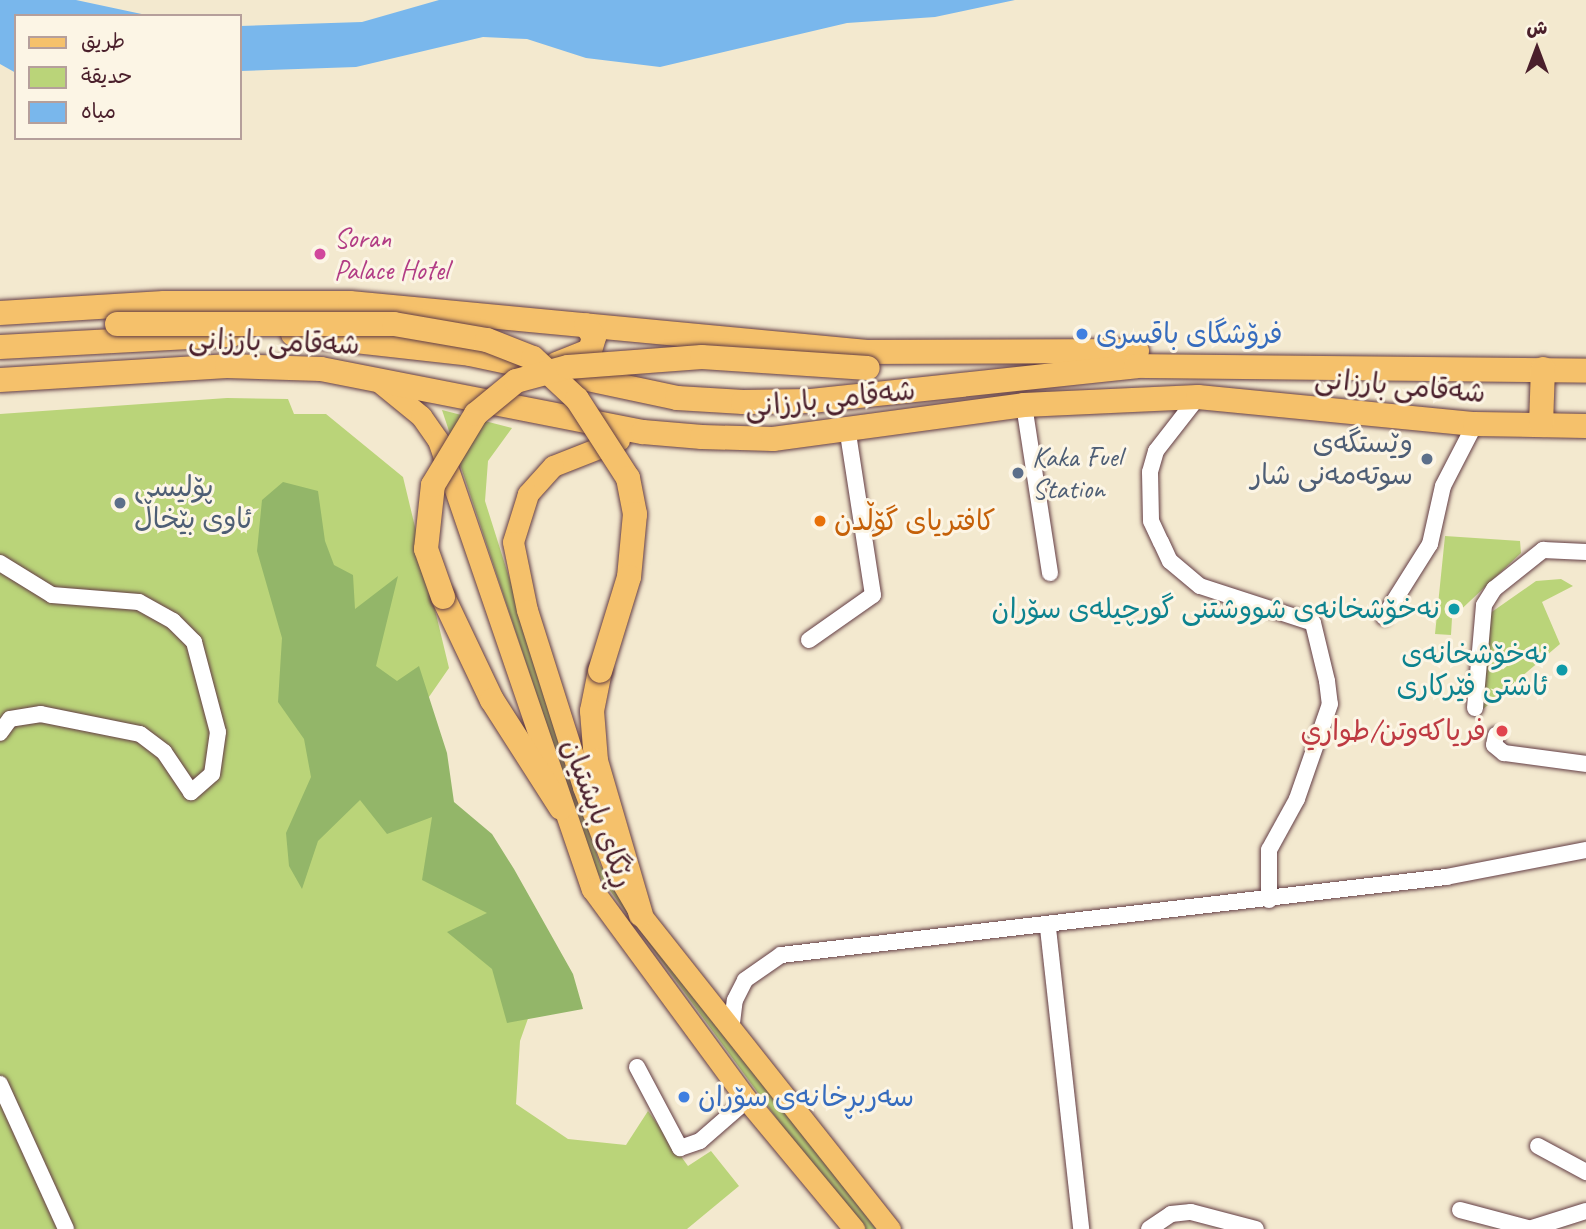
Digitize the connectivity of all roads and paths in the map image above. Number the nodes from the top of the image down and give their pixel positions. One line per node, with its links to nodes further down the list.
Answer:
1 (0, 313): 2 (highway)
2 (586, 325): 3 (highway); 5 (highway)
3 (635, 331): 5 (highway); 8 (highway)
4 (0, 346): 6 (highway, شەقامی بارزانی); 32 (highway, bridge)
5 (590, 351): 6 (highway)
6 (511, 364): 7 (highway, شەقامی بارزانی)
7 (1136, 366): 8 (highway, شەقامی بارزانی); 29 (highway, bridge)
8 (1212, 366): 9 (highway, شەقامی بارزانی)
9 (1543, 369): 10 (highway, شەقامی بارزانی); 16 (highway)
10 (1586, 371)
11 (373, 376): 12 (highway, شەقامی بارزانی); 18 (highway, شەقامی بارزانی); 29 (main road, ڕێگای باپشتیان)
12 (0, 380)
13 (1198, 397): 14 (highway, شەقامی بارزانی); 15 (highway, شەقامی بارزانی); 31 (street)
14 (1024, 405): 19 (highway, شەقامی بارزانی); 22 (street)
15 (1475, 424): 16 (highway, شەقامی بارزانی); 23 (street)
16 (1541, 425): 17 (highway, شەقامی بارزانی)
17 (1586, 426)
18 (642, 432): 19 (highway, شەقامی بارزانی); 32 (main road, ڕێگای باپشتیان)
19 (848, 433): 24 (street)
20 (1586, 552): 25 (street)
21 (0, 563): 26 (street)
22 (1050, 573)
23 (1384, 617)
24 (809, 640)
25 (1475, 708)
26 (0, 733)
27 (1496, 736): 28 (street)
28 (1586, 764)
29 (561, 808): 37 (main road, ڕێگای باپشتیان)
30 (1586, 850): 31 (street)
31 (1269, 900): 33 (street)
32 (640, 915): 34 (main road, ڕێگای باپشتیان)
33 (1048, 928): 34 (street); 46 (street)
34 (731, 1033): 45 (main road, ڕێگای باپشتیان)
35 (637, 1067): 37 (street)
36 (0, 1084): 43 (street)
37 (747, 1100): 44 (main road, ڕێگای باپشتیان)
38 (1538, 1146): 39 (street)
39 (1586, 1172)
40 (1460, 1210): 42 (street)
41 (1586, 1211): 42 (street)
42 (1529, 1228)
43 (66, 1229)
44 (854, 1229)
45 (890, 1229)
46 (1080, 1229)
47 (1149, 1229): 48 (street)
48 (1256, 1229)

